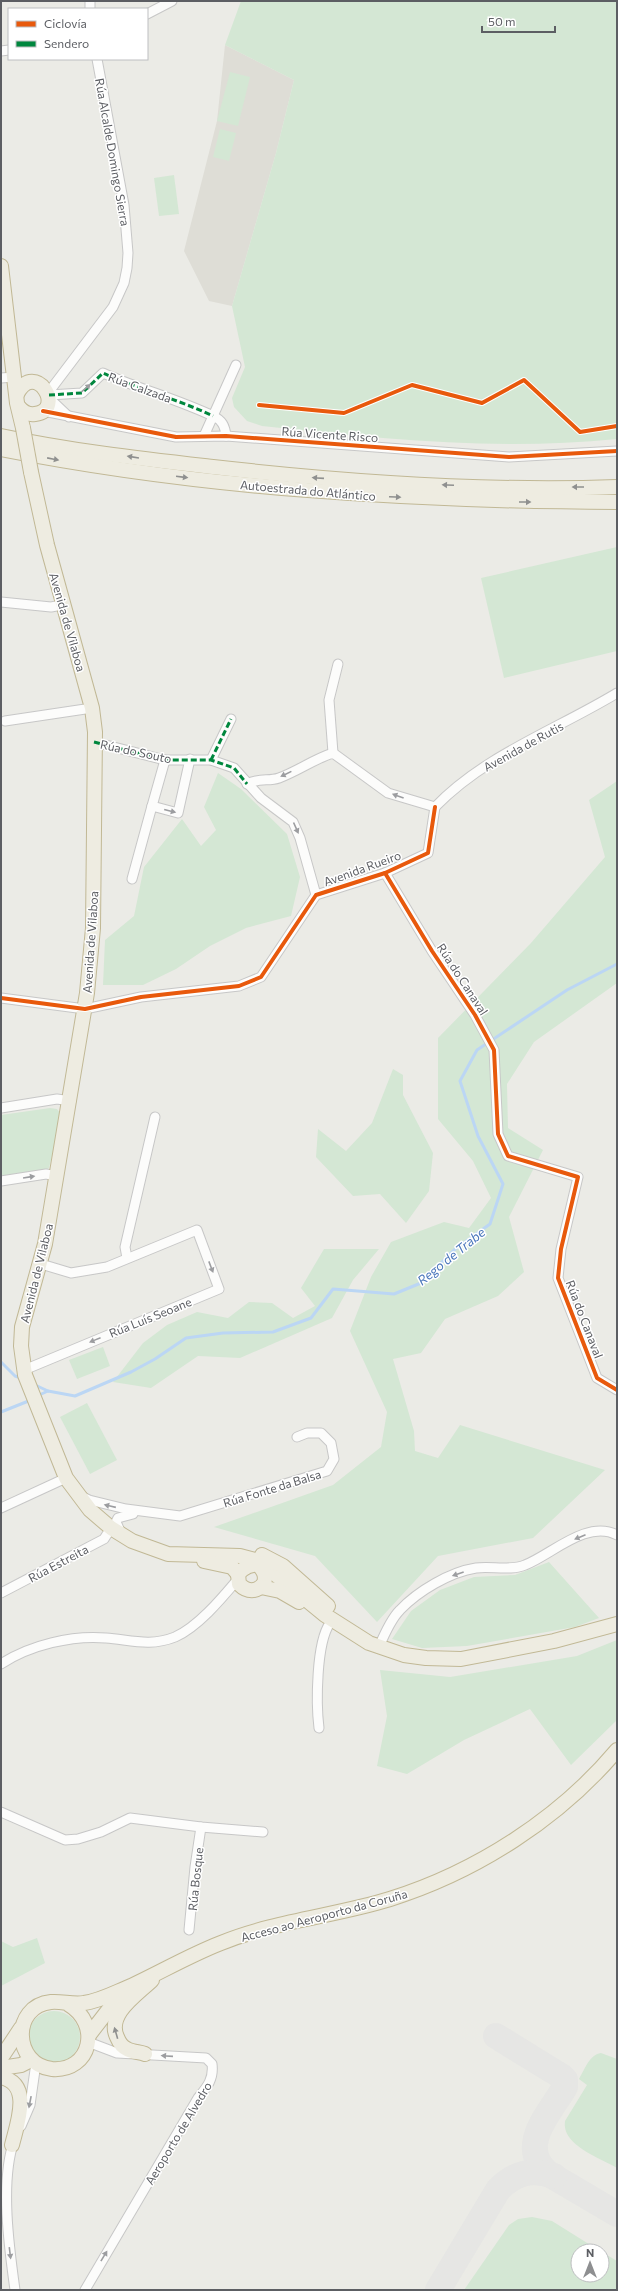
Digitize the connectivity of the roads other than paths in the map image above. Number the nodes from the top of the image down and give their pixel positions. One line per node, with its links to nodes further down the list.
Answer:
1 (172, 1): 2 (street)
2 (148, 13)
3 (96, 60): 7 (street, Rúa Alcalde Domingo Sierra)
4 (1, 266): 6 (highway, Avenida de Vilaboa)
5 (236, 365): 10 (street)
6 (9, 374): 7 (highway); 8 (highway, Avenida de Vilaboa)
7 (44, 391): 8 (highway); 9 (highway); 10 (street, Rúa Calzada, one-way to 10); 11 (street)
8 (20, 405): 9 (highway); 20 (highway, Avenida de Vilaboa, bridge)
9 (43, 411): 11 (street, Rúa Vicente Risco)
10 (213, 416): 13 (street); 14 (street)
11 (70, 418): 13 (street, Rúa Vicente Risco)
12 (1, 436): 17 (highway, Autoestrada do Atlántico, one-way to 12)
13 (204, 436): 14 (street, Rúa Vicente Risco)
14 (226, 436): 16 (street, Rúa Vicente Risco)
15 (1, 449): 18 (highway, Autoestrada do Atlántico, one-way to 18)
16 (617, 451)
17 (617, 487)
18 (617, 502)
19 (1, 602): 20 (street)
20 (62, 605): 23 (highway, Avenida de Vilaboa)
21 (338, 664): 27 (street)
22 (617, 693): 33 (street, Avenida de Rutis)
23 (92, 708): 25 (street); 26 (highway, Avenida de Vilaboa)
24 (231, 719): 30 (street)
25 (5, 721)
26 (94, 742): 29 (street, Rúa do Souto); 38 (highway, Avenida de Vilaboa)
27 (333, 753): 31 (street, one-way to 31); 33 (street, one-way to 27)
28 (190, 759): 29 (street, Rúa do Souto); 30 (street, Rúa do Souto); 32 (street, one-way to 28)
29 (165, 760): 32 (street)
30 (212, 760): 31 (street, Rúa do Souto)
31 (247, 784): 36 (street, Rúa do Souto, one-way to 36)
32 (152, 806): 35 (street)
33 (435, 808): 34 (street, Avenida Rueiro)
34 (385, 873): 36 (street, Avenida Rueiro); 47 (street, Rúa do Canaval)
35 (132, 879)
36 (316, 895): 38 (street, Avenida Rueiro)
37 (1, 998): 38 (street, Avenida Rueiro)
38 (85, 1009): 39 (highway, Avenida de Vilaboa)
39 (71, 1101): 40 (street); 42 (highway, Avenida de Vilaboa)
40 (1, 1108)
41 (155, 1117): 44 (street)
42 (57, 1176): 43 (street, one-way to 42); 45 (highway, Avenida de Vilaboa)
43 (1, 1181)
44 (127, 1258): 45 (street); 46 (street, Rúa Luís Seoane, one-way to 46)
45 (41, 1264): 46 (highway, Avenida de Vilaboa)
46 (25, 1372): 49 (highway, Avenida de Vilaboa)
47 (617, 1390)
48 (297, 1437): 52 (street, Rúa Fonte da Balsa)
49 (66, 1478): 50 (highway, Avenida de Vilaboa); 51 (street)
50 (74, 1492): 52 (street, Rúa Fonte da Balsa, one-way to 50); 53 (highway, Avenida de Vilaboa)
51 (1, 1508)
52 (149, 1512): 53 (street, Rúa Fonte da Balsa)
53 (117, 1532): 56 (highway, Avenida de Vilaboa); 60 (street, Rúa Estreita)
54 (617, 1535): 64 (street, one-way to 64)
55 (205, 1548): 56 (highway); 57 (highway); 61 (highway)
56 (168, 1554): 57 (highway); 58 (highway)
57 (258, 1562): 58 (highway); 59 (highway); 61 (highway); 64 (highway)
58 (239, 1580): 59 (highway); 65 (street)
59 (261, 1587): 62 (highway)
60 (1, 1593)
61 (318, 1598): 64 (highway)
62 (330, 1624): 64 (highway); 66 (street)
63 (617, 1624): 64 (highway)
64 (374, 1645)
65 (1, 1664)
66 (319, 1728)
67 (617, 1750): 72 (highway, Acceso ao Aeroporto da Coruña)
68 (1, 1812): 69 (street)
69 (201, 1827): 70 (street); 71 (street, Rúa Bosque)
70 (263, 1832)
71 (189, 1930)
72 (160, 1972): 73 (highway, Acceso ao Aeroporto da Coruña); 75 (highway, Acceso ao Aeroporto da Coruña); 76 (highway, one-way to 72)
73 (68, 2004): 74 (highway, Acceso ao Aeroporto da Coruña); 75 (highway)
74 (22, 2028): 77 (highway, Acceso ao Aeroporto da Coruña); 78 (highway)
75 (88, 2038): 76 (street, Aeroporto de Alvedro); 78 (highway, Acceso ao Aeroporto da Coruña)
76 (145, 2054): 83 (street, Aeroporto de Alvedro, one-way to 76)
77 (1, 2058)
78 (34, 2061): 79 (highway); 81 (street, one-way to 81)
79 (1, 2068)
80 (1, 2077): 81 (highway)
81 (12, 2145): 82 (street, one-way to 82)
82 (15, 2290)
83 (85, 2290)

